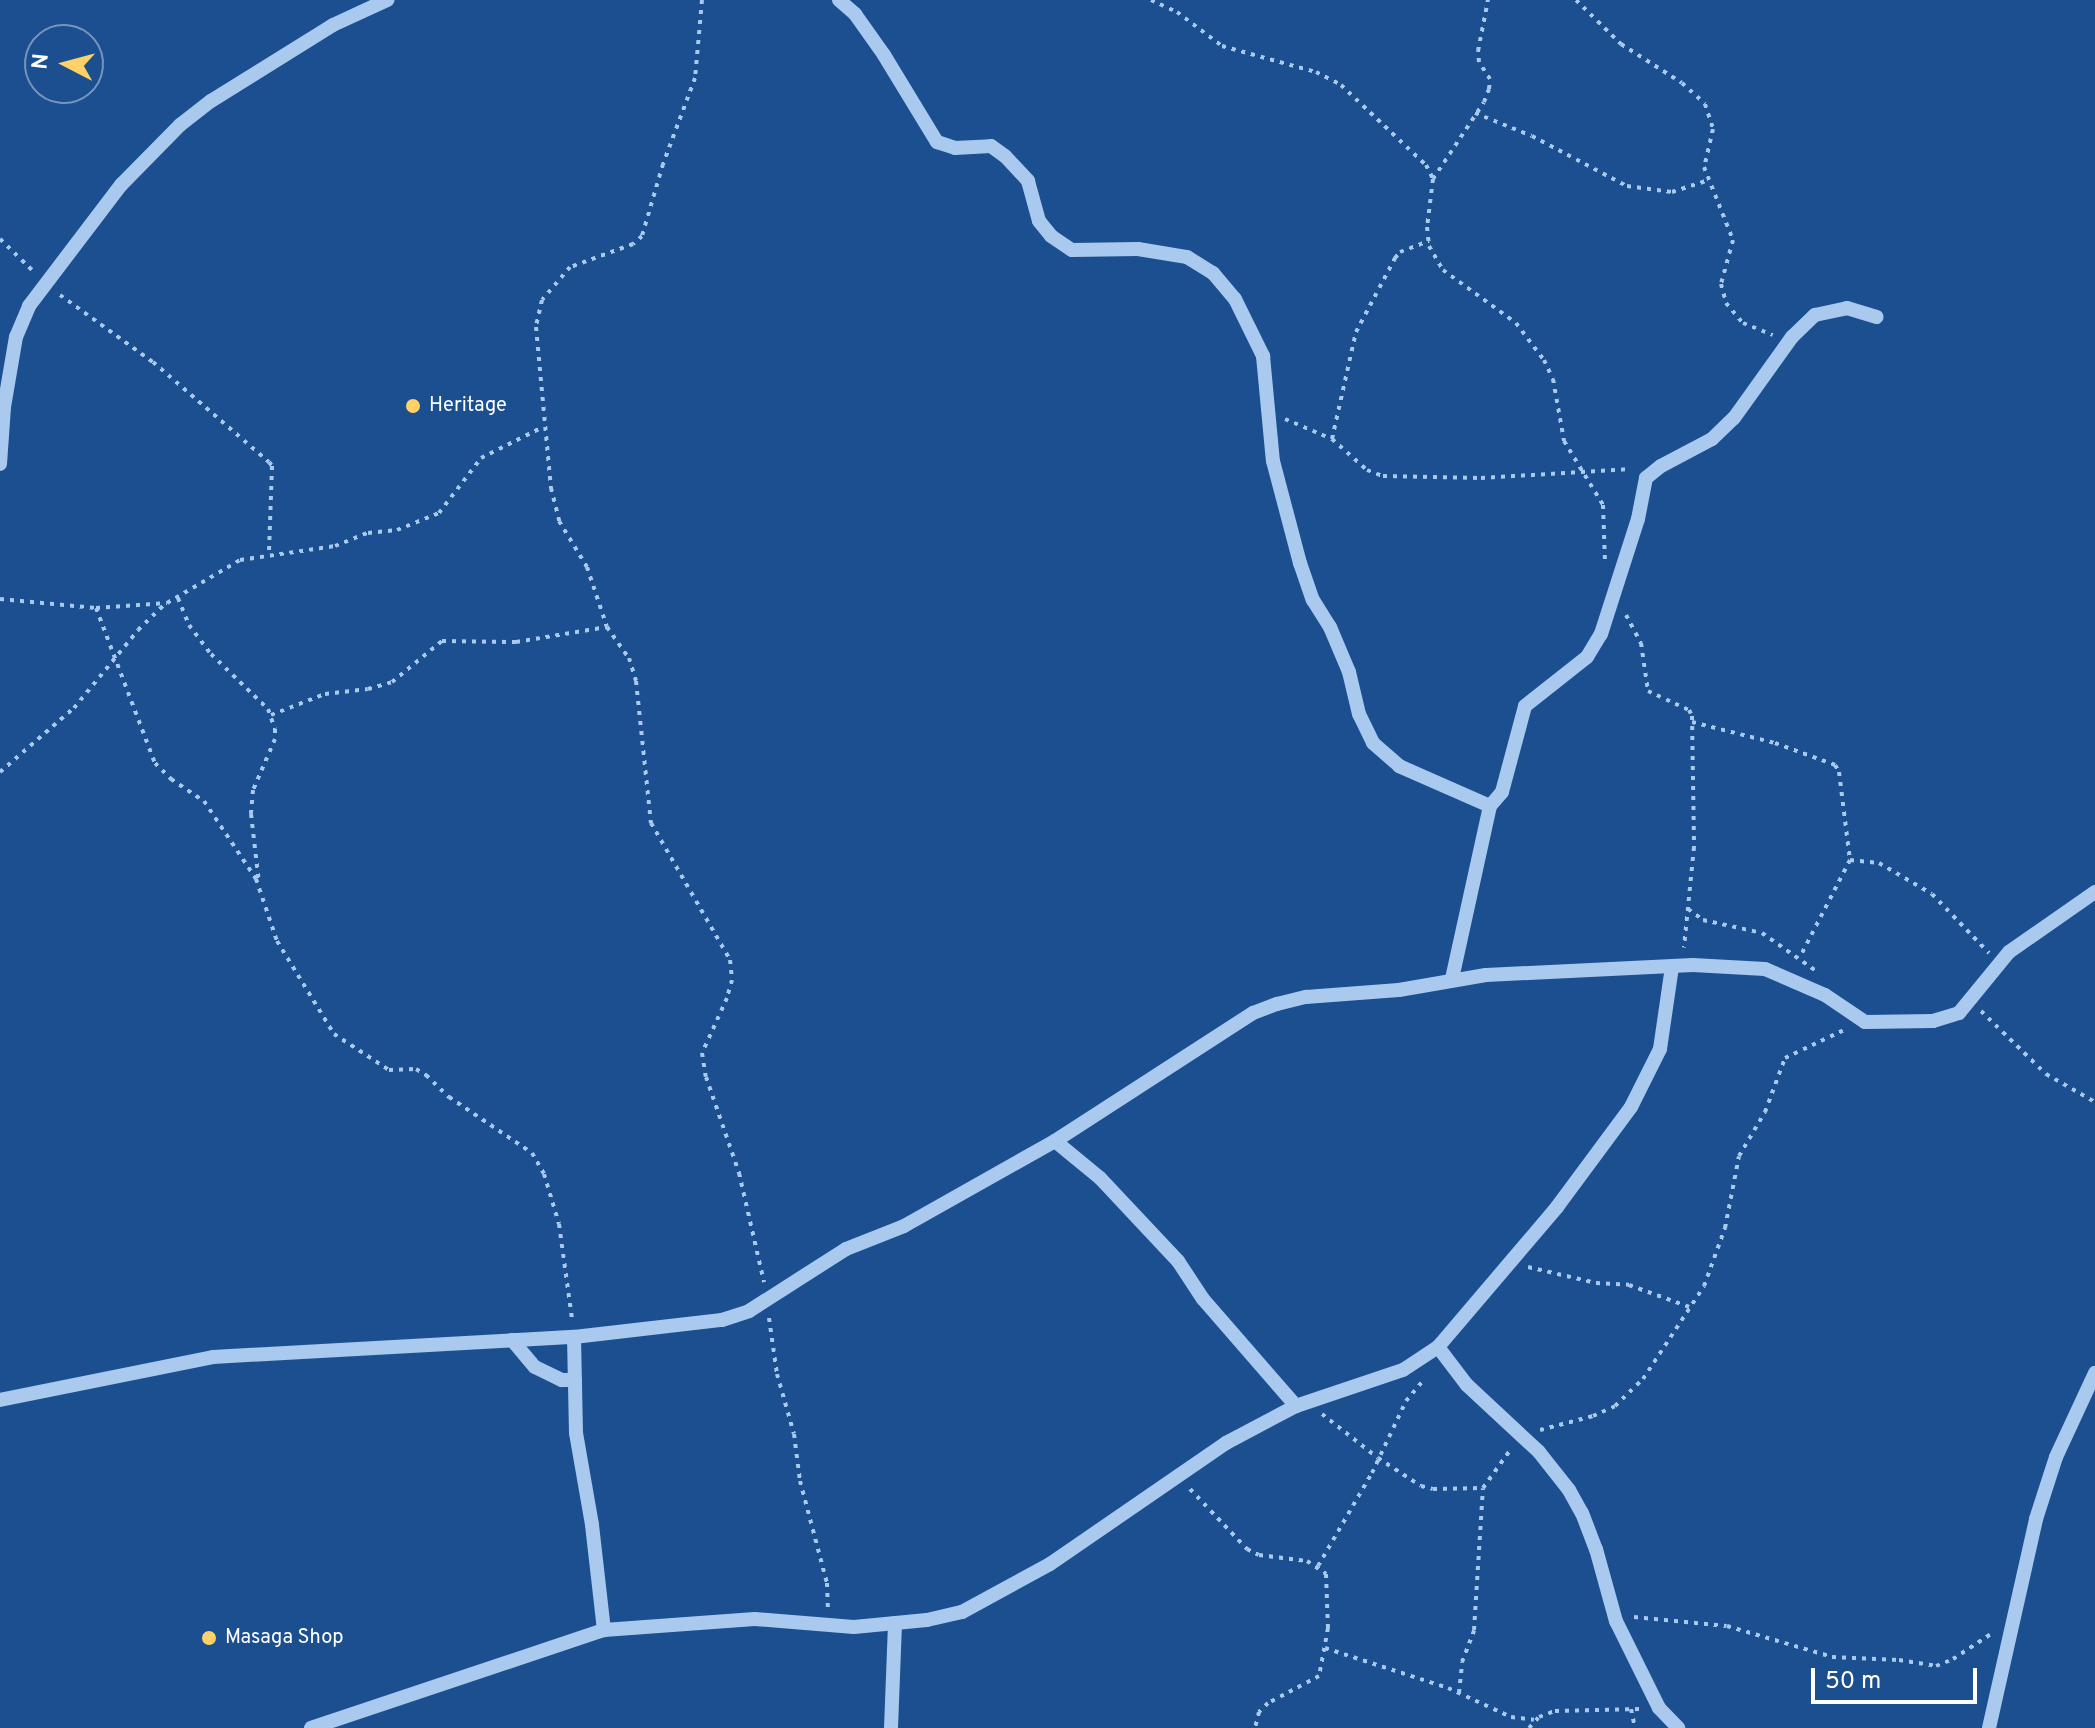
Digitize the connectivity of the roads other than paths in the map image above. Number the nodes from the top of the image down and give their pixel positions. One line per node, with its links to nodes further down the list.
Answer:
1 (387, 0): 4 (street)
2 (839, 0): 5 (street)
3 (1877, 317): 5 (street)
4 (0, 464)
5 (1490, 806): 8 (street)
6 (2095, 892): 7 (street)
7 (1677, 967): 8 (street); 12 (street)
8 (1452, 979): 9 (street)
9 (1055, 1141): 10 (street); 16 (street)
10 (574, 1337): 11 (street); 14 (street)
11 (512, 1340): 14 (street); 15 (street)
12 (1440, 1350): 16 (street); 21 (street)
13 (2095, 1373): 22 (street)
14 (575, 1380): 18 (street)
15 (0, 1400)
16 (1302, 1405): 17 (street)
17 (895, 1623): 18 (street); 20 (street)
18 (604, 1630): 19 (street)
19 (311, 1728)
20 (891, 1728)
21 (1678, 1728)
22 (1989, 1728)

